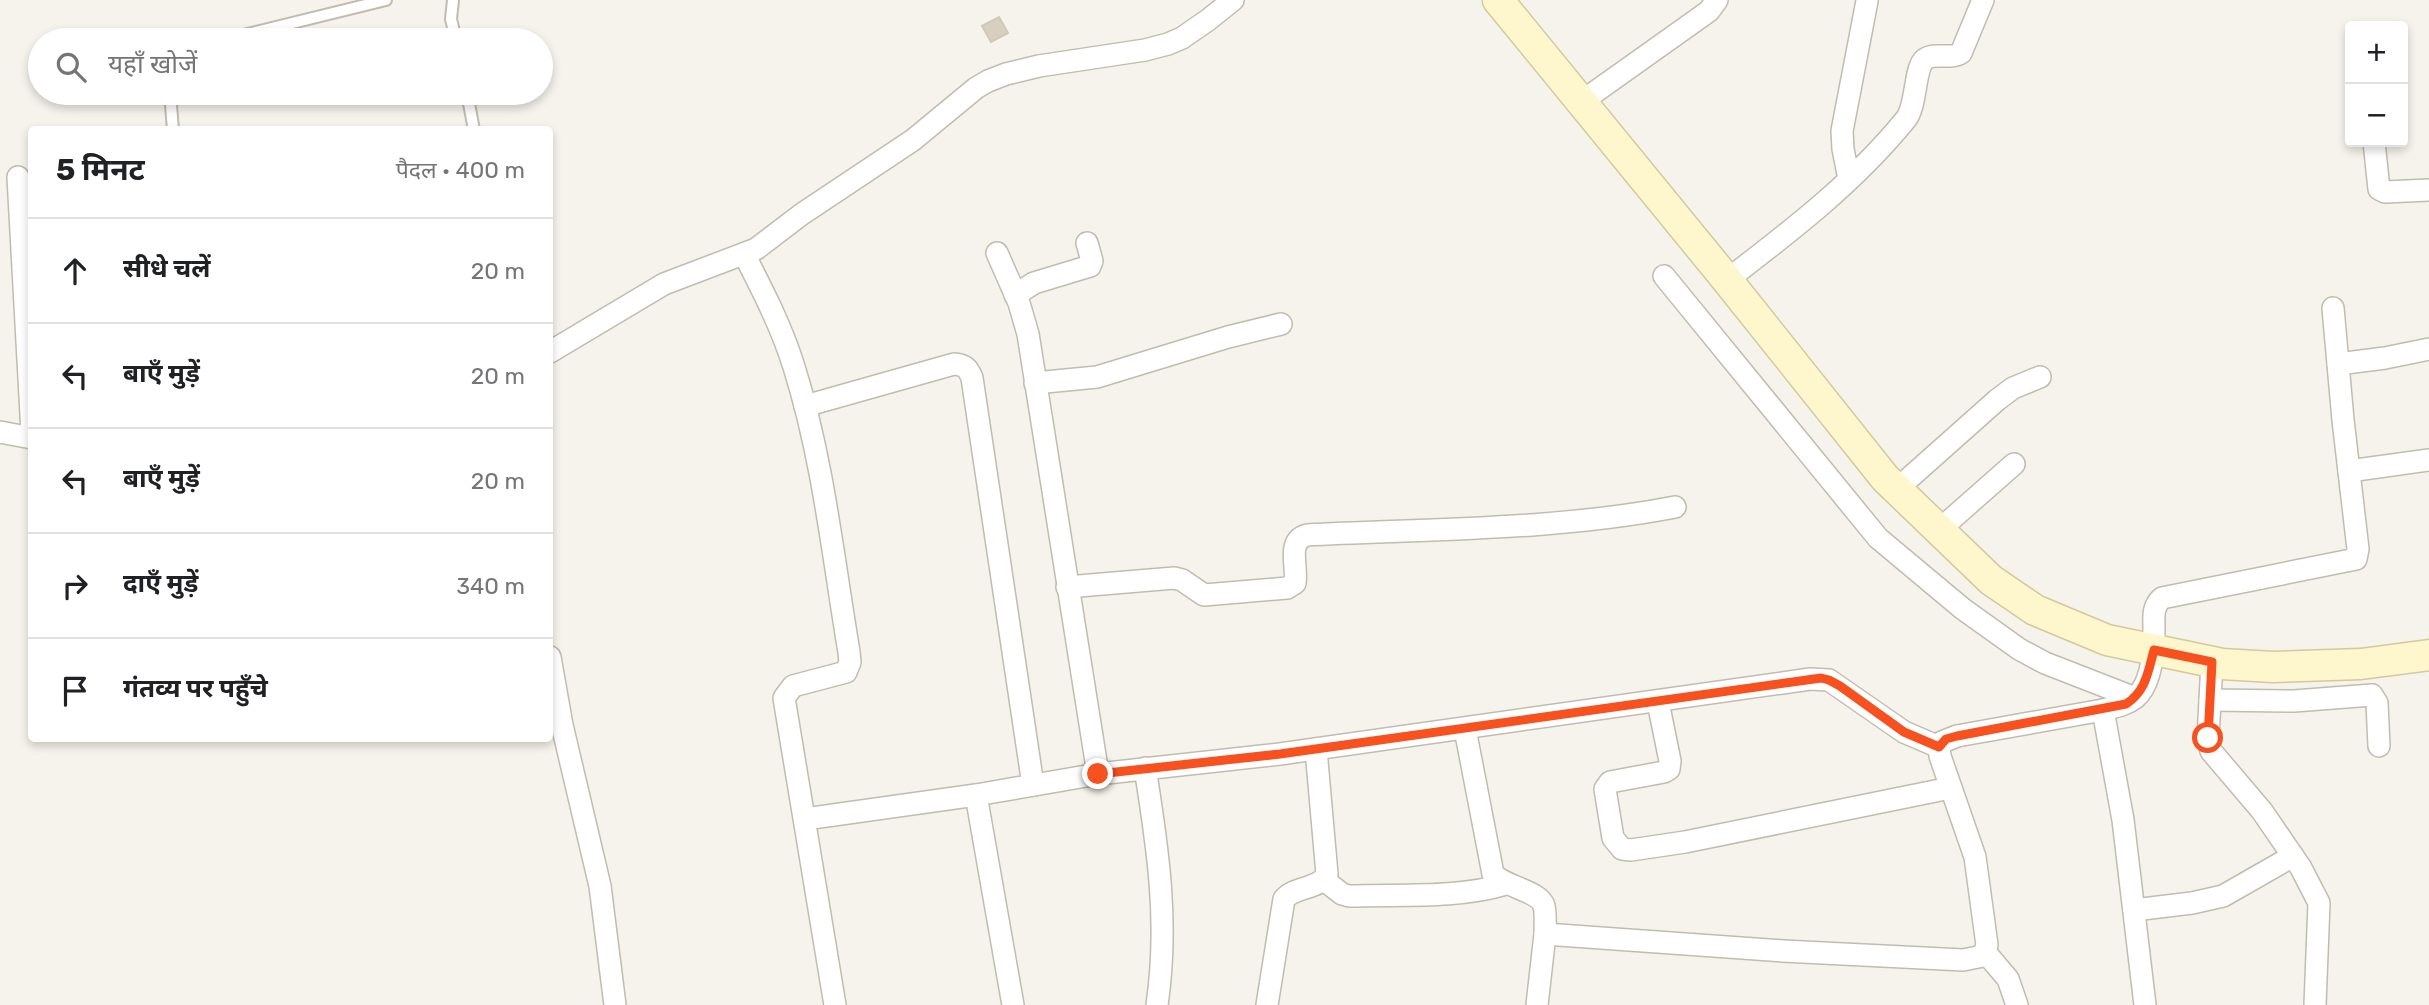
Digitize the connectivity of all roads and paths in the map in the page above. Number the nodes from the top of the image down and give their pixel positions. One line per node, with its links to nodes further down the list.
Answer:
1 (386, 0): 8 (lane)
2 (453, 0): 9 (lane)
3 (1233, 0): 21 (street)
4 (1497, 0): 10 (street)
5 (1717, 0): 10 (street)
6 (1983, 0): 17 (street)
7 (1867, 1): 17 (street)
8 (272, 28)
9 (453, 28)
10 (1581, 102): 24 (street)
11 (171, 105): 13 (lane)
12 (469, 105): 14 (lane)
13 (173, 126)
14 (473, 126)
15 (2375, 147): 18 (street)
16 (18, 177): 22 (street)
17 (1849, 179): 24 (street)
18 (2429, 190)
19 (1087, 243): 25 (street)
20 (997, 253): 25 (street)
21 (744, 254): 30 (street); 34 (street)
22 (27, 276): 26 (street)
23 (1664, 276): 48 (street)
24 (1727, 280): 40 (street)
25 (1015, 295): 33 (street)
26 (28, 308)
27 (2333, 308): 31 (street)
28 (1281, 324): 33 (street)
29 (2429, 349): 31 (street)
30 (553, 350)
31 (2338, 364): 39 (street)
32 (2040, 377): 40 (street)
33 (1035, 383): 43 (street)
34 (805, 406): 57 (street); 60 (street)
35 (0, 432): 36 (street)
36 (28, 435)
37 (2429, 460): 39 (street)
38 (2014, 464): 42 (street)
39 (2349, 471): 45 (street)
40 (1896, 489): 42 (street)
41 (1675, 507): 43 (street)
42 (1938, 531): 45 (street)
43 (1068, 587): 56 (street)
44 (2429, 655): 47 (street)
45 (2150, 664): 47 (street); 48 (street)
46 (553, 673): 67 (street)
47 (2211, 681): 52 (street); 61 (street)
48 (2135, 698): 50 (street)
49 (1658, 702): 51 (street); 53 (street); 58 (street)
50 (2103, 710): 53 (street); 64 (street)
51 (1465, 729): 54 (street); 63 (street)
52 (2379, 746)
53 (1939, 747): 58 (street)
54 (1316, 750): 55 (street); 62 (street)
55 (1145, 768): 56 (street); 70 (street)
56 (1098, 774): 57 (street)
57 (1033, 785): 59 (street)
58 (1950, 788): 66 (street)
59 (976, 795): 60 (street); 69 (street)
60 (805, 819): 68 (street)
61 (2293, 856): 64 (street); 75 (street)
62 (1324, 880): 63 (street); 71 (street)
63 (1506, 884): 65 (street)
64 (2134, 910): 74 (street)
65 (1545, 934): 66 (street); 72 (street)
66 (1986, 953): 73 (street)
67 (615, 1005)
68 (835, 1005)
69 (1013, 1005)
70 (1157, 1005)
71 (1267, 1005)
72 (1537, 1005)
73 (2017, 1005)
74 (2146, 1005)
75 (2315, 1005)

